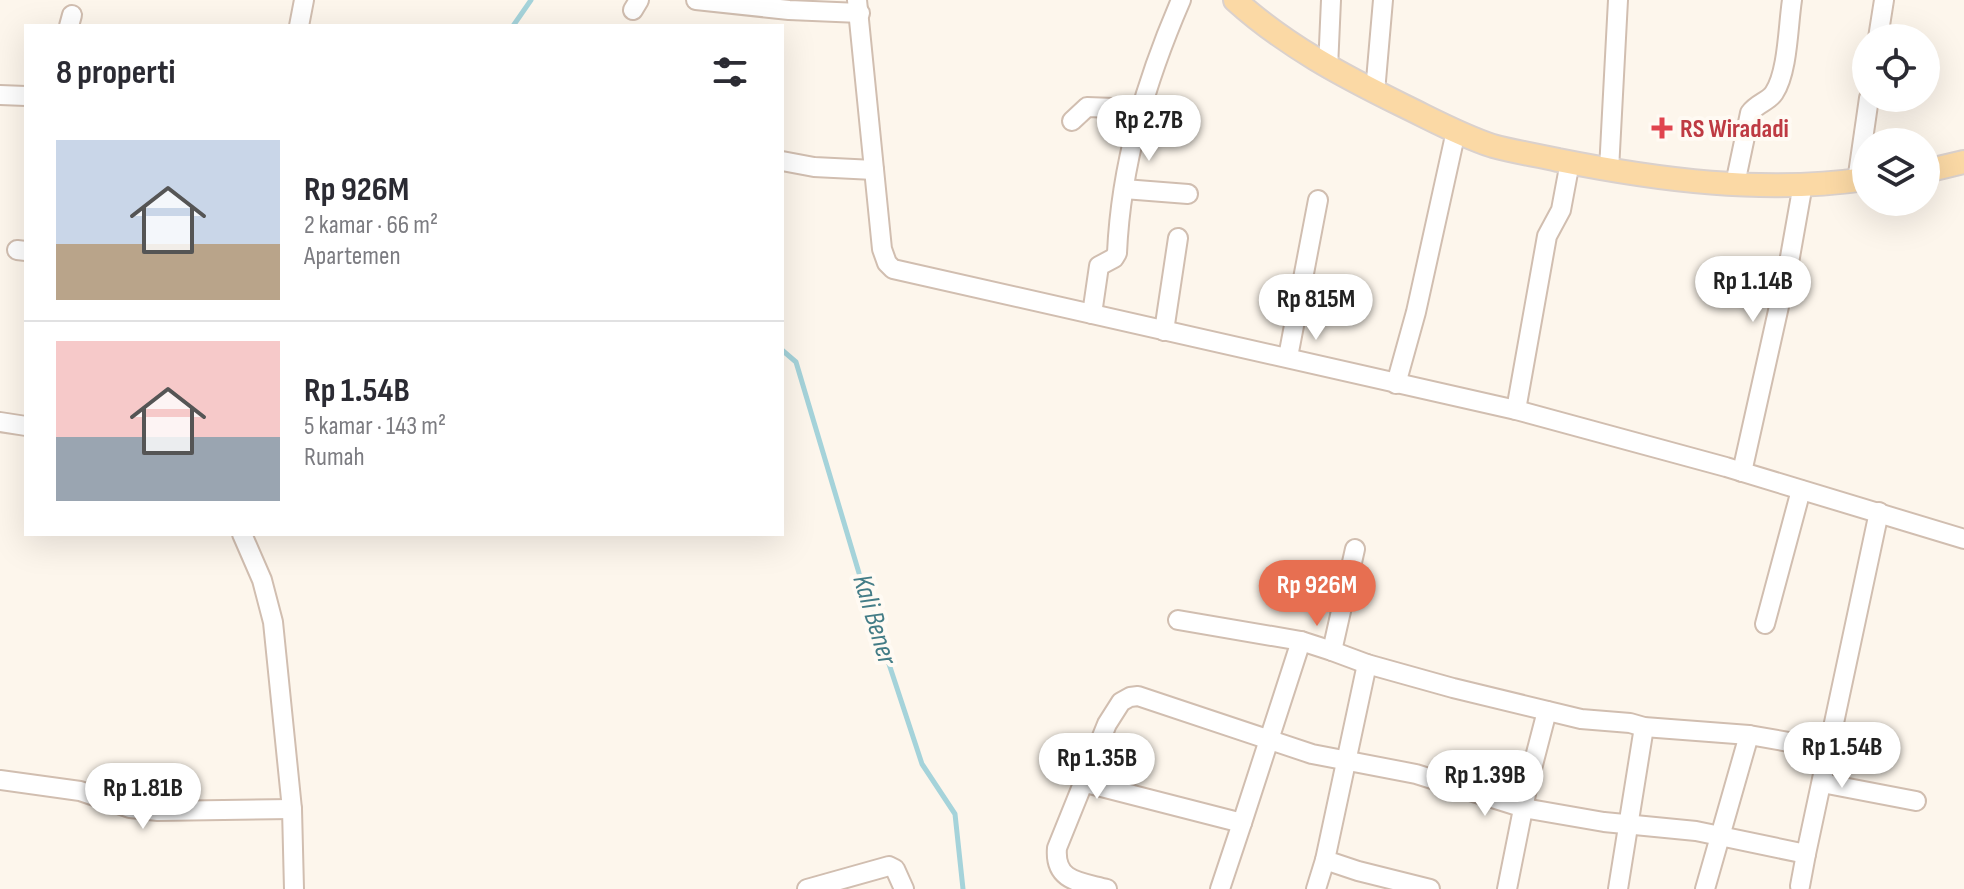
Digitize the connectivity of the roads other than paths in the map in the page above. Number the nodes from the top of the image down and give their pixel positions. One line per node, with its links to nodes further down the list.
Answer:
1 (304, 0): 11 (street)
2 (696, 0): 10 (street)
3 (1181, 0): 17 (street)
4 (1235, 0): 13 (main road)
5 (1331, 0): 13 (street)
6 (1383, 0): 14 (street)
7 (1618, 0): 25 (street)
8 (1792, 0): 27 (street)
9 (1884, 0): 12 (street)
10 (859, 7): 24 (street)
11 (299, 24)
12 (1880, 24)
13 (1328, 68): 14 (main road)
14 (1375, 92): 19 (main road)
15 (0, 95): 16 (street)
16 (24, 96)
17 (1141, 109): 18 (street); 29 (street)
18 (1072, 121)
19 (1456, 131): 21 (main road); 36 (street)
20 (784, 161): 24 (street)
21 (1570, 162): 25 (main road); 37 (street)
22 (1964, 162): 23 (main road)
23 (1940, 168)
24 (874, 170): 33 (street)
25 (1609, 170): 27 (main road)
26 (1852, 181): 28 (main road)
27 (1735, 184): 28 (main road)
28 (1803, 184): 40 (street)
29 (1124, 189): 30 (street); 33 (street)
30 (1188, 194)
31 (1318, 200): 35 (street)
32 (1178, 238): 34 (street)
33 (1092, 314): 34 (street)
34 (1164, 331): 35 (street)
35 (1288, 357): 36 (street)
36 (1396, 384): 37 (street)
37 (1516, 410): 40 (street)
38 (0, 422): 39 (street)
39 (24, 426)
40 (1742, 472): 41 (street)
41 (1801, 490): 42 (street); 47 (street)
42 (1879, 512): 44 (street); 55 (street)
43 (243, 536): 62 (street)
44 (1964, 539)
45 (1355, 549): 49 (street)
46 (1178, 620): 48 (street)
47 (1765, 624)
48 (1301, 641): 49 (street); 54 (street)
49 (1332, 651): 50 (street)
50 (1367, 664): 51 (street); 56 (street)
51 (1547, 711): 52 (street); 61 (street)
52 (1644, 727): 53 (street); 64 (street)
53 (1749, 735): 55 (street); 65 (street)
54 (1270, 741): 56 (street); 58 (street); 63 (street)
55 (1829, 749): 59 (street)
56 (1347, 760): 61 (street); 67 (street)
57 (0, 780): 62 (street)
58 (1082, 782): 63 (street); 73 (street)
59 (1822, 783): 60 (street); 66 (street)
60 (1916, 801)
61 (1524, 808): 64 (street); 77 (street)
62 (292, 809): 71 (street)
63 (1242, 823): 74 (street)
64 (1630, 824): 65 (street); 78 (street)
65 (1719, 836): 66 (street); 79 (street)
66 (1806, 854): 68 (street)
67 (1325, 860): 69 (street); 75 (street)
68 (1800, 886)
69 (1409, 887): 76 (street)
70 (818, 888): 72 (street)
71 (294, 889)
72 (904, 889)
73 (1107, 889)
74 (1220, 889)
75 (1316, 889)
76 (1430, 889)
77 (1507, 889)
78 (1618, 889)
79 (1705, 889)

